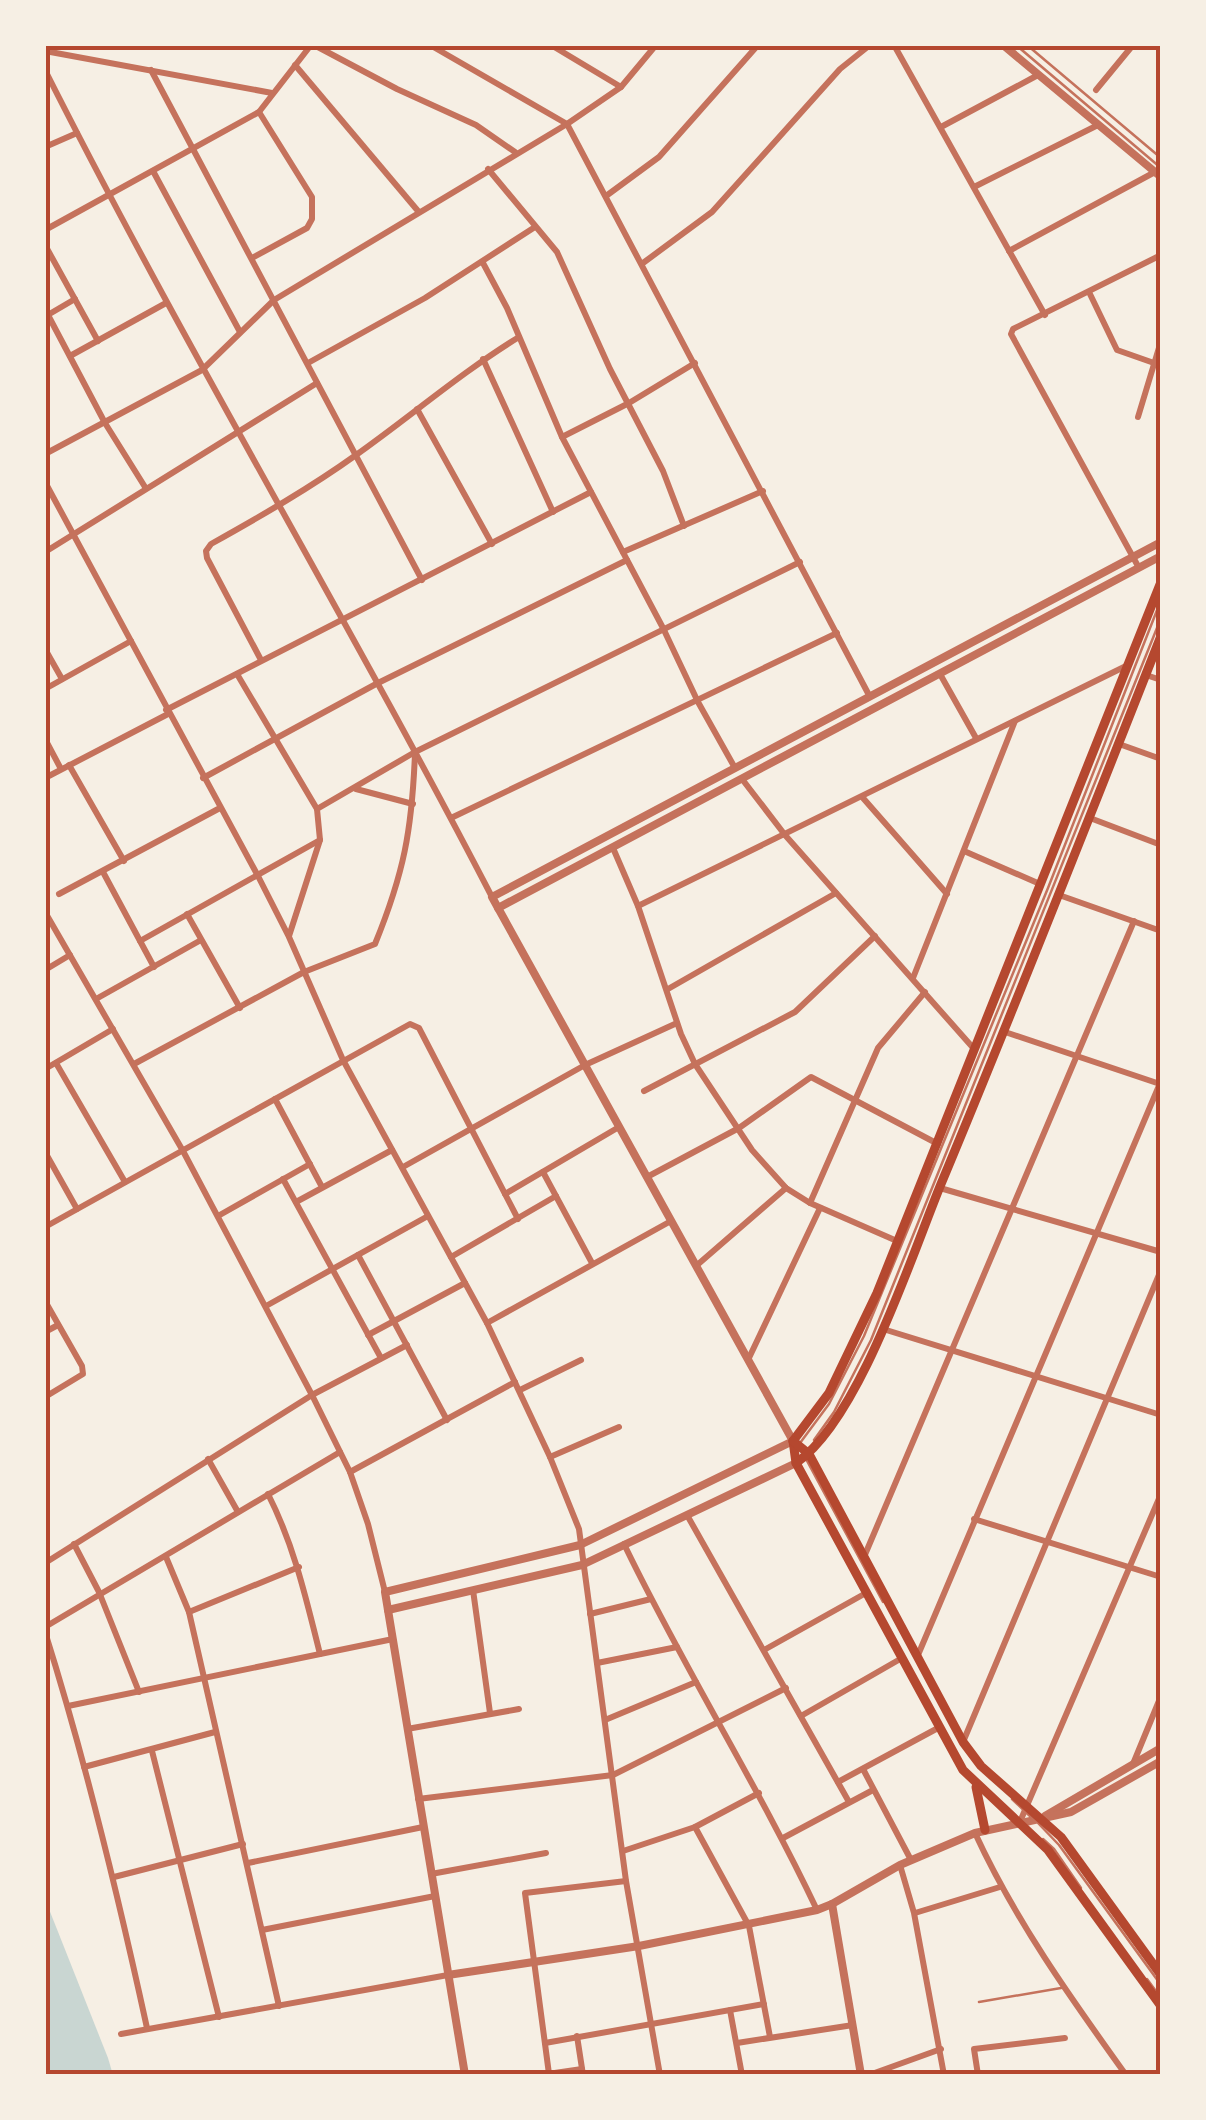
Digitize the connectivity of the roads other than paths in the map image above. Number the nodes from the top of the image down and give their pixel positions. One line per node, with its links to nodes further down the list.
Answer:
1 (313, 45): 14 (street); 28 (street)
2 (430, 45): 22 (street)
3 (550, 45): 12 (street)
4 (656, 45): 18 (street)
5 (758, 45): 34 (street)
6 (870, 45): 44 (street)
7 (894, 45): 24 (street)
8 (1002, 45): 17 (street)
9 (1016, 45): 32 (lane)
10 (1027, 45): 29 (lane)
11 (1133, 45): 19 (street)
12 (561, 47): 18 (street)
13 (45, 52): 16 (street)
14 (295, 65): 20 (street); 36 (street)
15 (45, 70): 25 (street)
16 (152, 70): 20 (street); 27 (street)
17 (1038, 75): 23 (street); 24 (street)
18 (621, 87): 22 (street)
19 (1096, 90)
20 (272, 93): 21 (street)
21 (259, 112): 27 (street); 42 (street)
22 (567, 124): 28 (street); 34 (street)
23 (1098, 124): 32 (street); 33 (street)
24 (940, 127): 33 (street)
25 (77, 133): 26 (street); 35 (street)
26 (45, 146)
27 (194, 148): 31 (street); 42 (street)
28 (516, 152): 30 (street)
29 (1161, 158)
30 (488, 169): 36 (street); 37 (street)
31 (154, 171): 35 (street); 51 (street)
32 (1159, 173): 40 (street)
33 (974, 187): 40 (street)
34 (606, 196): 44 (street)
35 (108, 197): 38 (street); 48 (street)
36 (418, 212): 47 (street)
37 (535, 227): 43 (street); 62 (street)
38 (45, 230)
39 (45, 245): 46 (street)
40 (1008, 250): 49 (street)
41 (1161, 255): 45 (street)
42 (252, 258): 47 (street)
43 (483, 263): 52 (street); 57 (street)
44 (642, 264): 58 (street)
45 (1088, 291): 49 (street); 59 (street)
46 (75, 300): 50 (street); 54 (street)
47 (274, 300): 51 (street); 57 (street)
48 (166, 304): 54 (street); 60 (street)
49 (1045, 315): 82 (street)
50 (47, 316): 55 (street)
51 (240, 332): 60 (street)
52 (520, 337): 56 (street); 67 (street)
53 (1161, 340): 59 (street)
54 (98, 341): 55 (street)
55 (70, 356): 65 (street)
56 (483, 359): 63 (street); 75 (street)
57 (308, 363): 61 (street)
58 (695, 363): 62 (street); 72 (street)
59 (1154, 363): 64 (street)
60 (202, 370): 65 (street); 66 (street)
61 (317, 382): 66 (street); 69 (street)
62 (629, 403): 67 (street); 76 (street)
63 (417, 409): 69 (street); 79 (street)
64 (1138, 418)
65 (105, 422): 68 (street); 71 (street)
66 (236, 431): 71 (street); 74 (street)
67 (562, 437): 73 (street)
68 (45, 454)
69 (355, 456): 74 (street); 86 (street)
70 (45, 482): 77 (street)
71 (145, 488): 77 (street)
72 (763, 491): 76 (street); 84 (street)
73 (590, 492): 75 (street); 81 (street)
74 (278, 506): 90 (street); 96 (street)
75 (552, 512): 79 (street)
76 (684, 526): 81 (street)
77 (73, 534): 80 (street); 94 (street)
78 (1161, 542): 82 (street)
79 (492, 544): 86 (street)
80 (45, 552)
81 (625, 556): 91 (street); 103 (street)
82 (1134, 556): 85 (street); 105 (street)
83 (1161, 556): 85 (street)
84 (800, 562): 91 (street); 92 (street)
85 (1140, 568): 99 (street)
86 (422, 580): 90 (street)
87 (1161, 582): 97 (main road)
88 (1161, 600): 237 (lane)
89 (1161, 618): 237 (lane)
90 (340, 620): 96 (street); 103 (street)
91 (663, 628): 106 (street); 113 (street)
92 (836, 632): 105 (street); 106 (street)
93 (1161, 636): 100 (main road)
94 (131, 641): 101 (street); 107 (street)
95 (45, 649): 101 (street)
96 (260, 660): 98 (street)
97 (1128, 666): 108 (street); 136 (main road)
98 (238, 674): 107 (street); 110 (street)
99 (940, 674): 109 (street); 120 (street)
100 (1146, 675): 102 (street); 112 (main road)
101 (62, 680): 104 (street)
102 (1161, 680)
103 (376, 684): 110 (street); 113 (street)
104 (45, 690)
105 (870, 696): 116 (street)
106 (698, 702): 116 (street); 126 (street)
107 (167, 712): 115 (street); 119 (street)
108 (1016, 720): 109 (street); 132 (street)
109 (976, 738): 122 (street)
110 (274, 739): 119 (street); 125 (street)
111 (45, 740): 117 (street)
112 (1118, 744): 114 (street); 127 (main road)
113 (415, 752): 121 (street); 123 (street); 126 (street)
114 (1161, 759)
115 (69, 765): 117 (street); 133 (street)
116 (736, 768): 141 (street)
117 (61, 769): 118 (street)
118 (45, 778)
119 (203, 778): 124 (street)
120 (742, 779): 128 (street); 131 (street)
121 (355, 788): 123 (street); 125 (street)
122 (863, 798): 128 (street); 139 (street)
123 (413, 804): 155 (street)
124 (220, 808): 133 (street); 135 (street)
125 (317, 809): 129 (street)
126 (451, 818): 141 (street)
127 (1090, 818): 130 (street); 140 (main road)
128 (785, 835): 137 (street); 142 (street)
129 (320, 840): 135 (street); 149 (street)
130 (1161, 845)
131 (613, 848): 142 (street); 143 (street)
132 (964, 851): 136 (street); 139 (street)
133 (124, 861): 134 (street)
134 (102, 872): 138 (street); 151 (street)
135 (258, 876): 145 (street); 149 (street)
136 (1040, 884): 164 (main road)
137 (836, 893): 148 (street); 157 (street)
138 (59, 894)
139 (946, 894): 156 (street)
140 (1059, 895): 146 (street); 163 (main road)
141 (492, 898): 143 (street)
142 (638, 906): 157 (street)
143 (498, 908): 170 (street)
144 (45, 913): 152 (street)
145 (186, 914): 150 (street); 151 (street)
146 (1134, 921): 147 (street); 165 (street)
147 (1161, 931)
148 (875, 936): 156 (street); 169 (street)
149 (289, 937): 155 (street)
150 (201, 940): 153 (street); 160 (street)
151 (140, 941): 153 (street)
152 (70, 955): 154 (street); 159 (street)
153 (154, 966): 159 (street)
154 (45, 970)
155 (304, 972): 160 (street); 166 (street)
156 (912, 978): 158 (street)
157 (668, 989): 161 (street)
158 (926, 992): 164 (street); 175 (street)
159 (96, 999): 162 (street)
160 (240, 1008): 168 (street)
161 (677, 1023): 169 (street); 170 (street)
162 (114, 1029): 167 (street); 168 (street)
163 (1005, 1032): 165 (street); 191 (main road)
164 (976, 1051): 179 (main road)
165 (1077, 1056): 172 (street); 198 (street)
166 (342, 1060): 174 (street); 178 (street); 181 (street)
167 (56, 1062): 171 (street); 188 (street)
168 (134, 1064): 180 (street)
169 (695, 1064): 173 (street); 177 (street)
170 (584, 1065): 176 (street); 178 (street)
171 (45, 1069)
172 (1161, 1083): 204 (street)
173 (644, 1091)
174 (275, 1099): 180 (street); 183 (street)
175 (854, 1101): 177 (street); 179 (street); 195 (street)
176 (619, 1127): 185 (street); 186 (street)
177 (739, 1128): 186 (street); 190 (street)
178 (469, 1130): 184 (street); 192 (street)
179 (938, 1144): 205 (main road)
180 (183, 1150): 188 (street); 199 (street)
181 (392, 1150): 184 (street); 189 (street)
182 (45, 1152): 197 (street)
183 (310, 1164): 187 (street); 189 (street)
184 (403, 1167): 200 (street)
185 (543, 1172): 192 (street); 193 (street)
186 (647, 1178): 202 (street)
187 (283, 1179): 194 (street); 199 (street)
188 (125, 1182): 197 (street)
189 (322, 1187): 194 (street)
190 (786, 1188): 195 (street); 210 (street)
191 (940, 1188): 198 (street); 219 (main road)
192 (505, 1194): 201 (street)
193 (556, 1196): 201 (street); 209 (street)
194 (296, 1202): 211 (street)
195 (810, 1204): 196 (street)
196 (820, 1208): 205 (street); 226 (street)
197 (77, 1209): 203 (street)
198 (1012, 1209): 204 (street); 223 (street)
199 (218, 1216): 215 (street)
200 (428, 1216): 207 (street); 208 (street)
201 (518, 1219): 208 (street)
202 (671, 1221): 209 (street); 210 (street)
203 (45, 1227)
204 (1096, 1234): 206 (street); 227 (street)
205 (897, 1241): 237 (main road)
206 (1161, 1252)
207 (358, 1255): 211 (street); 216 (street)
208 (452, 1257): 213 (street)
209 (592, 1263): 217 (street)
210 (696, 1266): 226 (street)
211 (332, 1270): 215 (street); 221 (street)
212 (1161, 1270): 232 (street)
213 (465, 1284): 216 (street); 217 (street)
214 (45, 1301): 218 (street)
215 (266, 1306): 230 (street)
216 (394, 1321): 221 (street); 222 (street)
217 (488, 1324): 228 (street)
218 (58, 1325): 220 (street); 231 (street)
219 (883, 1328): 223 (street); 237 (main road)
220 (45, 1332)
221 (368, 1335): 224 (street)
222 (407, 1346): 224 (street); 234 (street)
223 (952, 1349): 227 (street); 251 (street)
224 (381, 1358): 230 (street)
225 (581, 1360): 229 (street)
226 (748, 1360): 237 (street)
227 (1036, 1376): 232 (street); 245 (street)
228 (515, 1382): 229 (street); 234 (street)
229 (520, 1390): 238 (street)
230 (312, 1395): 236 (street); 239 (street)
231 (45, 1397)
232 (1108, 1398): 233 (street); 246 (street)
233 (1161, 1416)
234 (447, 1420): 240 (street)
235 (619, 1427): 238 (street)
236 (340, 1452): 240 (street); 241 (street)
237 (800, 1453): 244 (street); 249 (street); 251 (main road); 260 (main road); 301 (lane); 301 (lane)
238 (550, 1457): 249 (street)
239 (208, 1459): 243 (street); 247 (street)
240 (350, 1472): 259 (street)
241 (268, 1494): 243 (street); 254 (street)
242 (1161, 1494): 255 (street)
243 (238, 1512): 250 (street)
244 (687, 1514): 248 (street); 268 (street)
245 (974, 1519): 246 (street); 270 (street)
246 (1046, 1542): 255 (street); 287 (street)
247 (74, 1544): 252 (street); 258 (street)
248 (624, 1544): 253 (street); 261 (street)
249 (580, 1545): 253 (street); 259 (street)
250 (166, 1556): 258 (street); 263 (street)
251 (864, 1558): 270 (main road)
252 (45, 1563)
253 (582, 1564): 257 (street); 264 (street)
254 (298, 1567): 263 (street); 269 (street)
255 (1130, 1568): 256 (street); 301 (street)
256 (1161, 1578)
257 (472, 1590): 262 (street); 280 (street)
258 (100, 1592): 265 (street); 276 (street)
259 (385, 1592): 262 (street)
260 (866, 1593): 268 (street); 271 (main road)
261 (651, 1599): 264 (street); 267 (street)
262 (388, 1610): 266 (street)
263 (189, 1612): 273 (street)
264 (590, 1614): 272 (street)
265 (45, 1629): 278 (street)
266 (393, 1640): 269 (street); 285 (street)
267 (678, 1647): 272 (street); 274 (street)
268 (764, 1650): 275 (street)
269 (320, 1654): 273 (street)
270 (918, 1657): 287 (main road)
271 (902, 1658): 281 (street); 284 (main road)
272 (596, 1663): 282 (street)
273 (204, 1678): 276 (street); 286 (street)
274 (696, 1682): 282 (street); 283 (street)
275 (786, 1688): 281 (street); 283 (street)
276 (139, 1692): 278 (street)
277 (1161, 1696): 291 (street)
278 (68, 1706): 292 (street)
279 (520, 1710): 280 (street)
280 (490, 1713): 285 (street)
281 (801, 1716): 295 (street)
282 (604, 1720): 294 (street)
283 (722, 1723): 294 (street); 298 (street)
284 (938, 1728): 293 (street); 296 (main road)
285 (407, 1729): 299 (street)
286 (216, 1732): 289 (street); 307 (street)
287 (963, 1742): 301 (main road)
288 (1161, 1748): 291 (street)
289 (152, 1751): 292 (street); 310 (street)
290 (1161, 1762): 302 (street)
291 (1132, 1765): 302 (street)
292 (84, 1767): 315 (street)
293 (862, 1769): 295 (street); 297 (street)
294 (613, 1775): 299 (street); 308 (street)
295 (838, 1782): 300 (street)
296 (975, 1784): 301 (main road); 305 (main road)
297 (873, 1790): 300 (street); 311 (street)
298 (759, 1793): 304 (street); 306 (street)
299 (418, 1800): 303 (street)
300 (849, 1802): 306 (street)
301 (1023, 1816): 302 (main road); 305 (street); 330 (lane); 334 (main road)
302 (1038, 1819): 327 (main road); 328 (lane)
303 (423, 1827): 312 (street); 314 (street)
304 (695, 1827): 308 (street); 322 (street)
305 (980, 1832): 311 (street); 317 (street)
306 (783, 1838): 320 (street)
307 (242, 1844): 310 (street); 312 (street)
308 (622, 1851): 316 (street)
309 (546, 1853): 314 (street)
310 (180, 1858): 315 (street); 336 (street)
311 (911, 1860): 313 (street)
312 (248, 1863): 323 (street)
313 (900, 1865): 319 (street); 321 (street)
314 (431, 1874): 318 (street)
315 (114, 1877): 339 (street)
316 (626, 1881): 324 (street); 325 (street)
317 (1000, 1887): 321 (street); 329 (street)
318 (435, 1896): 323 (street); 326 (street)
319 (832, 1904): 320 (street); 338 (street)
320 (817, 1910): 322 (street)
321 (914, 1913): 346 (street)
322 (749, 1926): 324 (street); 332 (street)
323 (262, 1930): 333 (street)
324 (639, 1946): 325 (street); 337 (street)
325 (534, 1961): 326 (street); 344 (street)
326 (448, 1975): 333 (street); 349 (street)
327 (1161, 1975)
328 (1161, 1985)
329 (1062, 1988): 331 (lane); 357 (street)
330 (1161, 1998)
331 (979, 2002)
332 (764, 2004): 335 (street); 342 (street)
333 (279, 2006): 336 (street)
334 (1161, 2006)
335 (730, 2010): 337 (street); 345 (street)
336 (219, 2017): 339 (street)
337 (651, 2023): 341 (street); 351 (street)
338 (853, 2025): 342 (street); 353 (street)
339 (147, 2028): 340 (street)
340 (121, 2034)
341 (577, 2036): 344 (street); 347 (street)
342 (770, 2037): 345 (street)
343 (1065, 2038): 356 (street)
344 (545, 2042): 348 (street)
345 (737, 2043): 352 (street)
346 (941, 2049): 354 (street); 355 (street)
347 (582, 2072): 348 (street)
348 (549, 2074): 350 (street)
349 (465, 2075)
350 (541, 2075)
351 (660, 2075)
352 (742, 2075)
353 (861, 2075)
354 (869, 2075)
355 (944, 2075)
356 (978, 2075)
357 (1126, 2075)

